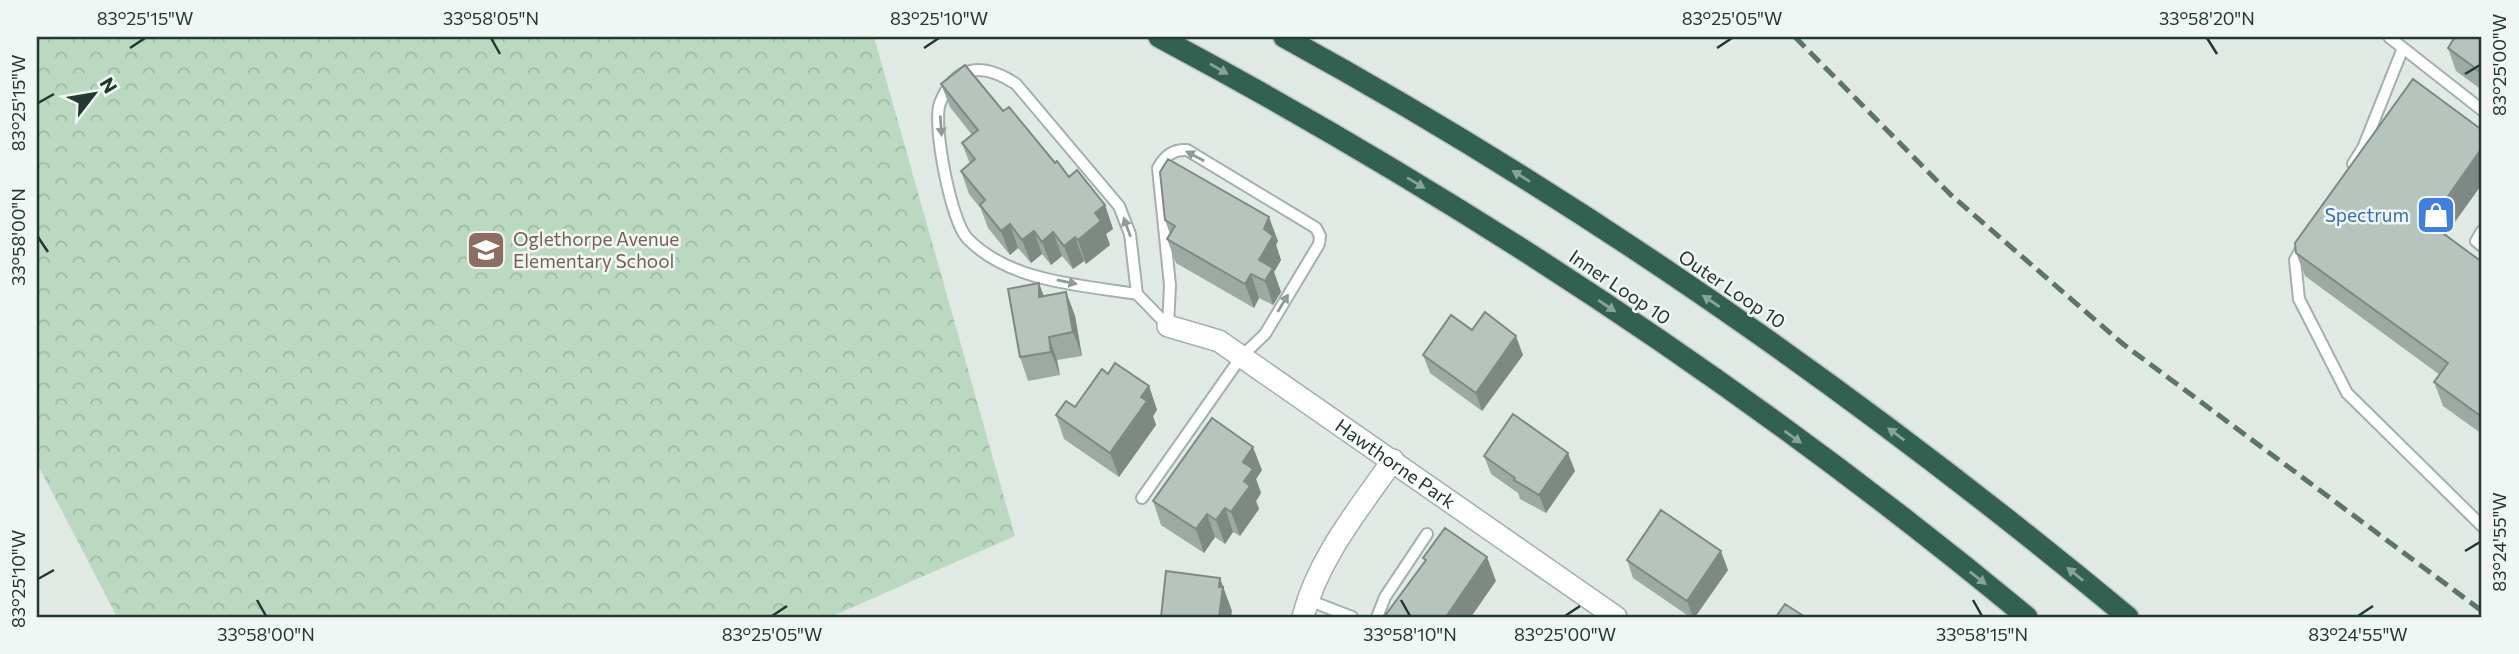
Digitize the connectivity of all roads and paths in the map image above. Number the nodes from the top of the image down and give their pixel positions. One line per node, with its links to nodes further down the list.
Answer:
1 (1159, 37): 21 (highway, Inner Loop 10, one-way to 21)
2 (1284, 37): 22 (highway, Outer Loop 10, one-way to 2)
3 (2389, 37): 4 (lane)
4 (2403, 48): 5 (lane); 6 (lane)
5 (2482, 110)
6 (2349, 170)
7 (2482, 231): 9 (lane)
8 (2308, 238): 15 (lane)
9 (2482, 246)
10 (1138, 294): 10 (lane, one-way to 10); 11 (lane)
11 (1168, 327): 12 (street, Hawthorne Park); 12 (lane, one-way to 11)
12 (1241, 357): 13 (street, Hawthorne Park); 14 (lane)
13 (1393, 460): 17 (street); 20 (street, Hawthorne Park)
14 (1142, 498)
15 (2482, 526)
16 (1427, 534): 19 (lane)
17 (1306, 608): 18 (lane)
18 (1352, 617)
19 (1377, 617)
20 (1616, 617)
21 (2027, 617)
22 (2128, 617)

